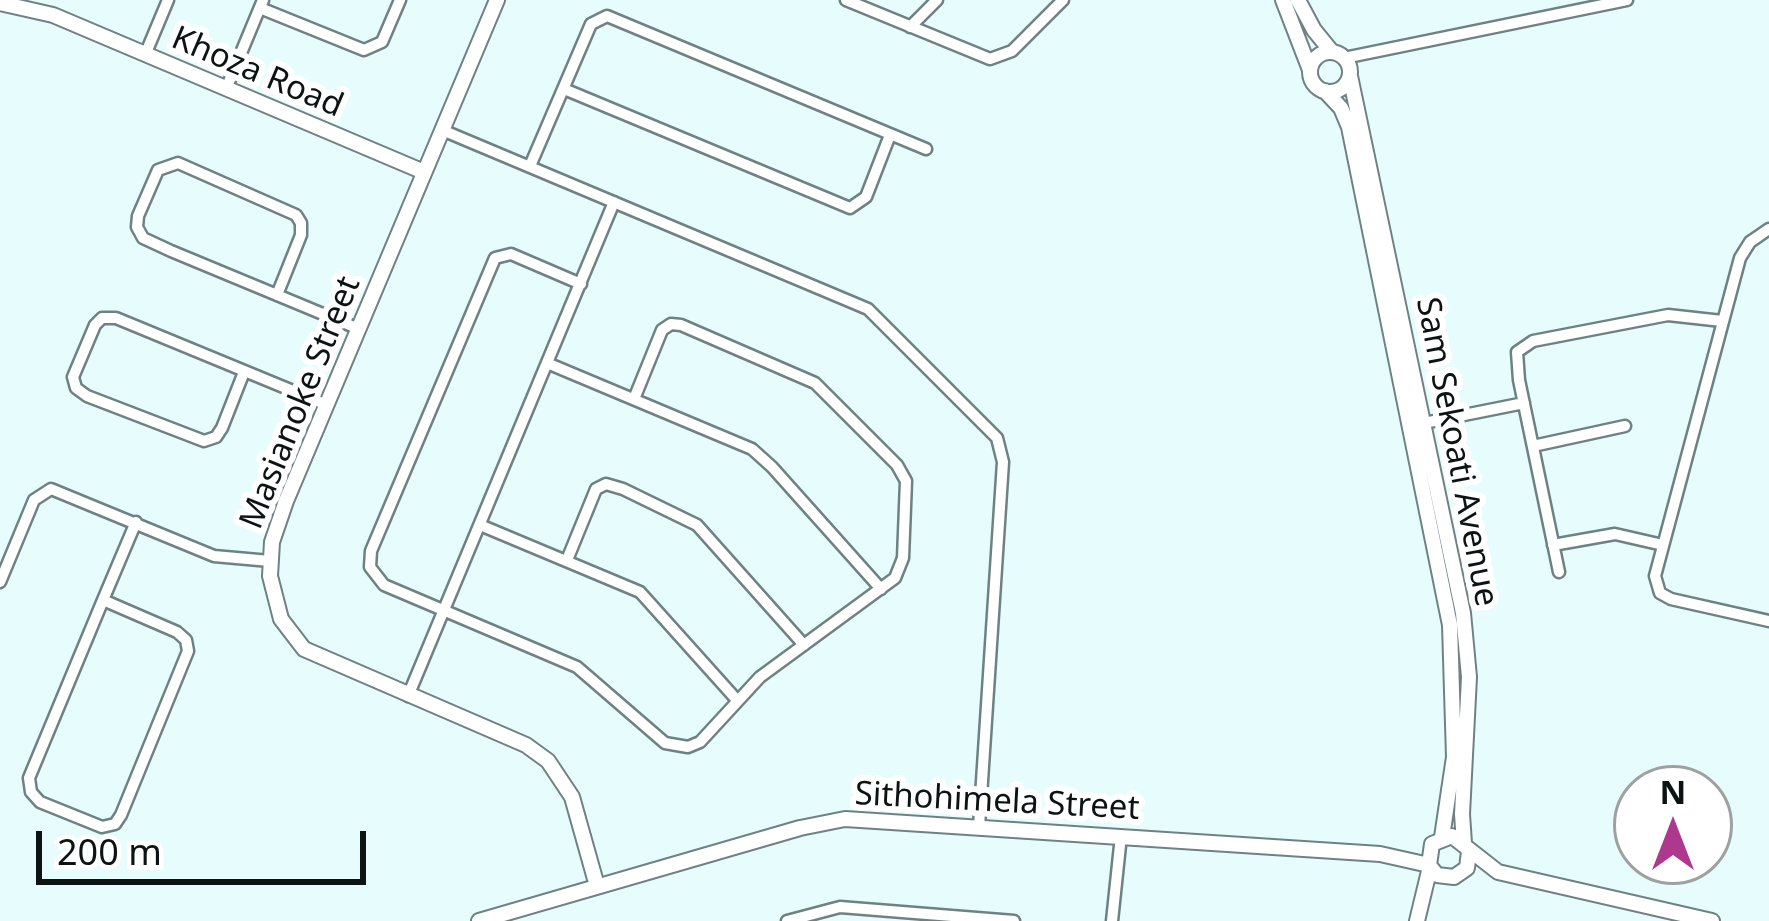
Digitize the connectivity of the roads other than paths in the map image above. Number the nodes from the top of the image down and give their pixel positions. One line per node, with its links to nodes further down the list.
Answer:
1 (169, 0): 13 (street)
2 (400, 0): 11 (street)
3 (497, 0): 19 (street, Masianoke Street)
4 (846, 0): 12 (street)
5 (937, 0): 12 (street)
6 (1063, 0): 12 (street)
7 (1283, 0): 15 (street)
8 (1298, 0): 14 (street, Sam Sekoati Avenue)
9 (1627, 0): 14 (street)
10 (0, 3): 13 (street, Khoza Road)
11 (261, 4): 16 (street)
12 (910, 27)
13 (145, 56): 16 (street, Khoza Road)
14 (1344, 64): 15 (street); 18 (street); 35 (street, Sam Sekoati Avenue)
15 (1310, 70): 18 (street, Sam Sekoati Avenue)
16 (226, 89): 23 (street, Khoza Road)
17 (563, 89): 20 (street); 20 (street); 22 (street)
18 (1325, 91): 55 (street, Sam Sekoati Avenue)
19 (442, 130): 22 (street); 23 (street, Masianoke Street)
20 (890, 135): 21 (street)
21 (926, 149)
22 (530, 166): 24 (street)
23 (424, 172): 29 (street, Masianoke Street)
24 (614, 202): 26 (street); 53 (street)
25 (1769, 229): 28 (street)
26 (581, 284): 30 (street); 48 (street)
27 (277, 295): 27 (street); 29 (street)
28 (1722, 321): 33 (street); 41 (street)
29 (359, 329): 34 (street, Masianoke Street)
30 (547, 363): 32 (street); 39 (street)
31 (244, 371): 31 (street); 34 (street)
32 (634, 399): 46 (street); 46 (street)
33 (1524, 403): 35 (street); 37 (street)
34 (327, 405): 43 (street, Masianoke Street)
35 (1424, 423): 56 (street, Sam Sekoati Avenue)
36 (1625, 426): 37 (street)
37 (1533, 446): 40 (street)
38 (136, 522): 43 (street); 45 (street); 47 (street)
39 (480, 525): 42 (street); 48 (street)
40 (1553, 545): 41 (street); 44 (street)
41 (1663, 545): 49 (street)
42 (567, 560): 50 (street); 52 (street)
43 (270, 561): 51 (street, Masianoke Street)
44 (1559, 572)
45 (0, 582)
46 (881, 589): 50 (street)
47 (103, 600): 47 (street)
48 (443, 612): 51 (street); 52 (street)
49 (1769, 621)
50 (804, 645): 52 (street)
51 (409, 696): 61 (street, Masianoke Street)
52 (736, 699)
53 (980, 827): 54 (street, Sithohimela Street); 61 (street, Sithohimela Street)
54 (1121, 836): 57 (street, Sithohimela Street); 67 (street)
55 (1437, 841): 56 (street); 57 (street, Sithohimela Street); 58 (street)
56 (1467, 847): 59 (street); 60 (street)
57 (1380, 854): 58 (street, Sithohimela Street)
58 (1430, 866): 60 (street); 62 (street)
59 (1498, 872): 60 (street); 63 (street)
60 (1454, 876): 62 (street)
61 (597, 886): 64 (street, Sithohimela Street)
62 (1424, 897): 68 (street)
63 (1637, 904): 69 (street); 70 (street)
64 (479, 921)
65 (787, 921): 66 (street)
66 (1014, 921)
67 (1112, 921)
68 (1417, 921)
69 (1634, 921)
70 (1712, 921)

